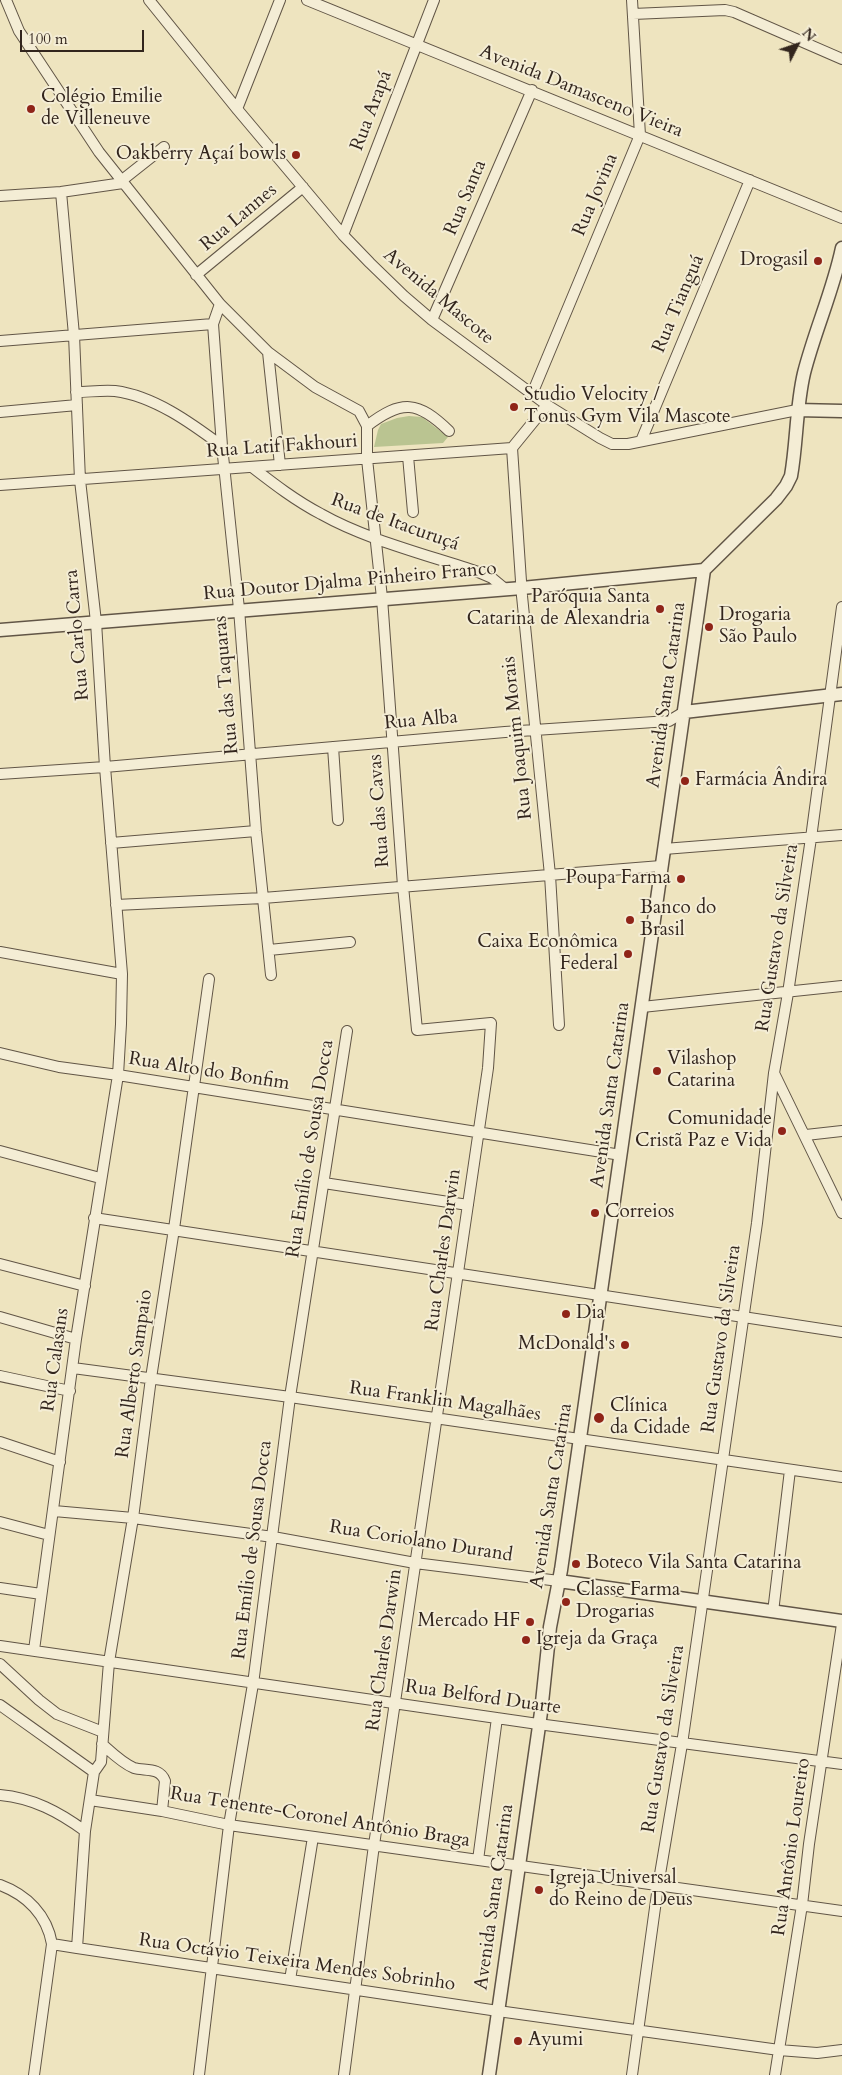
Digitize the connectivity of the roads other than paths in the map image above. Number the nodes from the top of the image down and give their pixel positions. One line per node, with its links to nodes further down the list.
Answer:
1 (6, 0): 15 (street)
2 (149, 0): 11 (street, Avenida Mascote)
3 (280, 0): 11 (street)
4 (307, 0): 8 (street, Avenida Damasceno Vieira)
5 (434, 0): 8 (street, Rua Arapá)
6 (632, 0): 7 (street, Rua Jovina)
7 (633, 14): 9 (street); 12 (street, Rua Jovina)
8 (416, 45): 10 (street, Avenida Damasceno Vieira); 20 (street, Rua Arapá)
9 (842, 59)
10 (532, 90): 12 (street, Avenida Damasceno Vieira); 24 (street, Rua Santa)
11 (237, 109): 16 (street, Avenida Mascote)
12 (640, 134): 14 (street, Avenida Damasceno Vieira); 30 (street, Rua Jovina)
13 (164, 147): 15 (street)
14 (750, 180): 19 (street, Avenida Damasceno Vieira); 38 (street, Rua Tianguá)
15 (122, 182): 17 (street); 22 (street)
16 (303, 187): 20 (street, Avenida Mascote); 22 (street, Rua Lannes)
17 (60, 192): 18 (street); 26 (street, Rua Carlo Carra)
18 (0, 196)
19 (842, 218)
20 (343, 234): 24 (street, Avenida Mascote)
21 (842, 248): 33 (street)
22 (196, 276): 23 (street)
23 (220, 304): 25 (street, Rua das Taquaras); 28 (street)
24 (432, 320): 30 (street, Avenida Mascote)
25 (213, 324): 26 (street); 39 (street, Rua das Taquaras)
26 (74, 335): 27 (street); 29 (street, Rua Carlo Carra)
27 (0, 341)
28 (268, 352): 36 (street); 43 (street)
29 (76, 392): 31 (street, Rua Carlo Carra); 39 (street)
30 (532, 394): 32 (street, Avenida Mascote)
31 (77, 405): 35 (street); 46 (street, Rua Carlo Carra)
32 (547, 405): 38 (street, Avenida Mascote); 40 (street)
33 (797, 410): 34 (street); 38 (street, Avenida Mascote); 50 (street)
34 (842, 411)
35 (0, 412)
36 (367, 426): 37 (street); 42 (street, Rua das Cavas)
37 (449, 431)
38 (641, 441)
39 (222, 446): 45 (street, Rua das Taquaras)
40 (512, 448): 41 (street, Rua Latif Fakhouri); 52 (street, Rua Joaquim Morais)
41 (408, 456): 42 (street, Rua Latif Fakhouri); 48 (street)
42 (368, 458): 43 (street, Rua Latif Fakhouri); 49 (street, Rua das Cavas)
43 (280, 465): 44 (street, Rua Latif Fakhouri)
44 (252, 467): 45 (street, Rua Latif Fakhouri); 49 (street, Rua de Itacuruçá)
45 (226, 469): 46 (street, Rua Latif Fakhouri); 55 (street, Rua das Taquaras)
46 (80, 480): 47 (street, Rua Latif Fakhouri); 56 (street, Rua Carlo Carra)
47 (0, 486)
48 (413, 512)
49 (375, 537): 51 (street, Rua de Itacuruçá); 53 (street, Rua das Cavas)
50 (704, 570): 52 (street, Rua Doutor Djalma Pinheiro Franco); 59 (street, Avenida Santa Catarina)
51 (504, 588): 52 (street, Rua Doutor Djalma Pinheiro Franco); 53 (street, Rua Doutor Djalma Pinheiro Franco)
52 (522, 588): 60 (street, Rua Joaquim Morais)
53 (382, 598): 55 (street, Rua Doutor Djalma Pinheiro Franco); 61 (street, Rua das Cavas)
54 (842, 607): 58 (street, Rua Gustavo da Silveira)
55 (239, 609): 56 (street, Rua Doutor Djalma Pinheiro Franco); 63 (street, Rua das Taquaras)
56 (96, 622): 57 (street, Rua Doutor Djalma Pinheiro Franco); 64 (street, Rua Carlo Carra)
57 (0, 630)
58 (836, 694): 59 (street, Rua Alba); 69 (street, Rua Gustavo da Silveira)
59 (684, 712): 60 (street, Rua Alba); 71 (street, Avenida Santa Catarina)
60 (534, 732): 61 (street, Rua Alba); 73 (street, Rua Joaquim Morais)
61 (393, 743): 62 (street, Rua Alba); 74 (street, Rua das Cavas)
62 (333, 747): 63 (street, Rua Alba); 66 (street)
63 (250, 753): 64 (street, Rua Alba); 67 (street, Rua das Taquaras)
64 (105, 767): 65 (street, Rua Alba); 70 (street, Rua Carlo Carra)
65 (0, 774)
66 (338, 820)
67 (256, 832): 70 (street); 75 (street, Rua das Taquaras)
68 (842, 835): 69 (street)
69 (811, 838): 71 (street); 84 (street, Rua Gustavo da Silveira)
70 (111, 843): 76 (street, Rua Carlo Carra)
71 (664, 849): 72 (street, Avenida Santa Catarina)
72 (661, 866): 73 (street); 85 (street, Avenida Santa Catarina)
73 (550, 875): 74 (street); 87 (street, Rua Joaquim Morais)
74 (403, 886): 75 (street); 86 (street, Rua das Cavas)
75 (263, 898): 76 (street); 78 (street, Rua das Taquaras)
76 (116, 905): 80 (street, Rua Carlo Carra)
77 (350, 942): 78 (street)
78 (269, 950): 81 (street, Rua das Taquaras)
79 (0, 952): 80 (street)
80 (122, 974): 91 (street, Rua Carlo Carra)
81 (271, 975)
82 (209, 979): 92 (street, Rua Alberto Sampaio)
83 (842, 986): 84 (street)
84 (788, 993): 85 (street); 90 (street, Rua Gustavo da Silveira)
85 (642, 1007): 98 (street, Avenida Santa Catarina)
86 (491, 1023): 95 (street, Rua Charles Darwin)
87 (560, 1026)
88 (348, 1031): 93 (street, Rua Emílio de Sousa Docca)
89 (0, 1053): 91 (street, Rua Alto do Bonfim)
90 (774, 1073): 96 (street); 111 (street, Rua Gustavo da Silveira)
91 (118, 1075): 92 (street, Rua Alto do Bonfim); 99 (street, Rua Calasans)
92 (194, 1088): 93 (street, Rua Alto do Bonfim); 104 (street, Rua Alberto Sampaio)
93 (336, 1110): 95 (street, Rua Alto do Bonfim); 100 (street, Rua Emílio de Sousa Docca)
94 (842, 1131): 96 (street)
95 (478, 1132): 98 (street, Rua Alto do Bonfim); 101 (street, Rua Charles Darwin)
96 (806, 1135): 102 (street)
97 (0, 1151): 99 (street)
98 (621, 1155): 109 (street, Avenida Santa Catarina)
99 (100, 1178): 103 (street, Rua Calasans)
100 (324, 1183): 101 (street); 105 (street, Rua Emílio de Sousa Docca)
101 (468, 1205): 107 (street, Rua Charles Darwin)
102 (842, 1213)
103 (94, 1218): 104 (street); 108 (street, Rua Calasans)
104 (174, 1230): 105 (street); 116 (street, Rua Alberto Sampaio)
105 (312, 1253): 107 (street); 118 (street, Rua Emílio de Sousa Docca)
106 (0, 1264): 108 (street)
107 (458, 1273): 109 (street); 119 (street, Rua Charles Darwin)
108 (84, 1286): 113 (street, Rua Calasans)
109 (600, 1297): 111 (street); 120 (street, Avenida Santa Catarina)
110 (0, 1317): 113 (street)
111 (743, 1318): 112 (street); 122 (street, Rua Gustavo da Silveira)
112 (842, 1332)
113 (76, 1339): 114 (street, Rua Calasans)
114 (73, 1368): 116 (street, Rua Franklin Magalhães); 117 (street, Rua Calasans)
115 (0, 1376): 117 (street)
116 (151, 1378): 118 (street, Rua Franklin Magalhães); 127 (street, Rua Alberto Sampaio)
117 (70, 1391): 123 (street, Rua Calasans)
118 (290, 1397): 119 (street, Rua Franklin Magalhães); 130 (street, Rua Emílio de Sousa Docca)
119 (436, 1418): 120 (street, Rua Franklin Magalhães); 131 (street, Rua Charles Darwin)
120 (580, 1439): 122 (street, Rua Franklin Magalhães); 132 (street, Avenida Santa Catarina)
121 (0, 1442): 123 (street)
122 (723, 1459): 124 (street, Rua Franklin Magalhães); 135 (street, Rua Gustavo da Silveira)
123 (60, 1462): 126 (street, Rua Calasans)
124 (790, 1470): 125 (street, Rua Franklin Magalhães); 136 (street)
125 (842, 1477)
126 (54, 1510): 127 (street, Rua Coriolano Durand); 129 (street, Rua Calasans)
127 (133, 1518): 130 (street, Rua Coriolano Durand); 140 (street, Rua Alberto Sampaio)
128 (0, 1522): 129 (street)
129 (49, 1535): 134 (street, Rua Calasans)
130 (273, 1537): 131 (street, Rua Coriolano Durand); 142 (street, Rua Emílio de Sousa Docca)
131 (415, 1563): 132 (street, Rua Coriolano Durand); 143 (street, Rua Charles Darwin)
132 (559, 1581): 135 (street, Rua Coriolano Durand); 146 (street, Avenida Santa Catarina)
133 (0, 1588): 134 (street)
134 (41, 1594): 139 (street, Rua Calasans)
135 (702, 1602): 136 (street, Rua Coriolano Durand); 149 (street, Rua Gustavo da Silveira)
136 (773, 1612): 137 (street, Rua Coriolano Durand)
137 (842, 1622): 150 (street, Rua Antônio Loureiro)
138 (0, 1646): 139 (street, Rua Belford Duarte)
139 (34, 1650): 140 (street, Rua Belford Duarte)
140 (109, 1662): 142 (street, Rua Belford Duarte); 147 (street, Rua Alberto Sampaio)
141 (0, 1664): 147 (street)
142 (253, 1684): 143 (street, Rua Belford Duarte); 156 (street, Rua Emílio de Sousa Docca)
143 (396, 1703): 145 (street, Rua Belford Duarte); 159 (street, Rua Charles Darwin)
144 (0, 1705): 152 (street)
145 (496, 1718): 146 (street, Rua Belford Duarte); 160 (street)
146 (538, 1724): 149 (street, Rua Belford Duarte); 161 (street, Avenida Santa Catarina)
147 (103, 1732): 148 (street, Rua Alberto Sampaio)
148 (102, 1744): 152 (street, Rua Alberto Sampaio); 155 (street)
149 (682, 1744): 150 (street, Rua Belford Duarte); 163 (street, Rua Gustavo da Silveira)
150 (821, 1762): 151 (street, Rua Belford Duarte); 165 (street, Rua Antônio Loureiro)
151 (842, 1764)
152 (94, 1772): 154 (street, Rua Alberto Sampaio)
153 (0, 1795): 157 (street)
154 (90, 1800): 155 (street, Rua Tenente-Coronel Antônio Braga); 157 (street, Rua Alberto Sampaio)
155 (162, 1811): 156 (street, Rua Tenente-Coronel Antônio Braga)
156 (229, 1825): 158 (street, Rua Tenente-Coronel Antônio Braga); 169 (street, Rua Emílio de Sousa Docca)
157 (85, 1831): 168 (street, Rua Alberto Sampaio)
158 (313, 1837): 159 (street, Rua Tenente-Coronel Antônio Braga); 170 (street)
159 (374, 1846): 160 (street, Rua Tenente-Coronel Antônio Braga); 171 (street, Rua Charles Darwin)
160 (478, 1860): 161 (street, Rua Tenente-Coronel Antônio Braga)
161 (519, 1865): 163 (street, Rua Tenente-Coronel Antônio Braga); 172 (street, Avenida Santa Catarina)
162 (0, 1885): 164 (street); 167 (street)
163 (658, 1886): 165 (street, Rua Tenente-Coronel Antônio Braga); 173 (street, Rua Gustavo da Silveira)
164 (0, 1889)
165 (802, 1905): 166 (street, Rua Tenente-Coronel Antônio Braga); 174 (street, Rua Antônio Loureiro)
166 (842, 1912)
167 (52, 1944): 168 (street, Rua Octávio Teixeira Mendes Sobrinho); 176 (street)
168 (77, 1948): 169 (street, Rua Octávio Teixeira Mendes Sobrinho)
169 (211, 1969): 170 (street, Rua Octávio Teixeira Mendes Sobrinho); 179 (street, Rua Emílio de Sousa Docca)
170 (290, 1980): 171 (street, Rua Octávio Teixeira Mendes Sobrinho)
171 (357, 1990): 172 (street, Rua Octávio Teixeira Mendes Sobrinho); 180 (street, Rua Charles Darwin)
172 (498, 2011): 173 (street, Rua Octávio Teixeira Mendes Sobrinho); 181 (street, Avenida Santa Catarina)
173 (637, 2030): 174 (street, Rua Octávio Teixeira Mendes Sobrinho); 182 (street, Rua Gustavo da Silveira)
174 (779, 2050): 175 (street, Rua Octávio Teixeira Mendes Sobrinho); 183 (street, Rua Antônio Loureiro)
175 (842, 2050)
176 (36, 2062): 177 (street); 178 (street)
177 (26, 2075)
178 (34, 2075)
179 (200, 2075)
180 (344, 2075)
181 (489, 2075)
182 (632, 2075)
183 (775, 2075)

